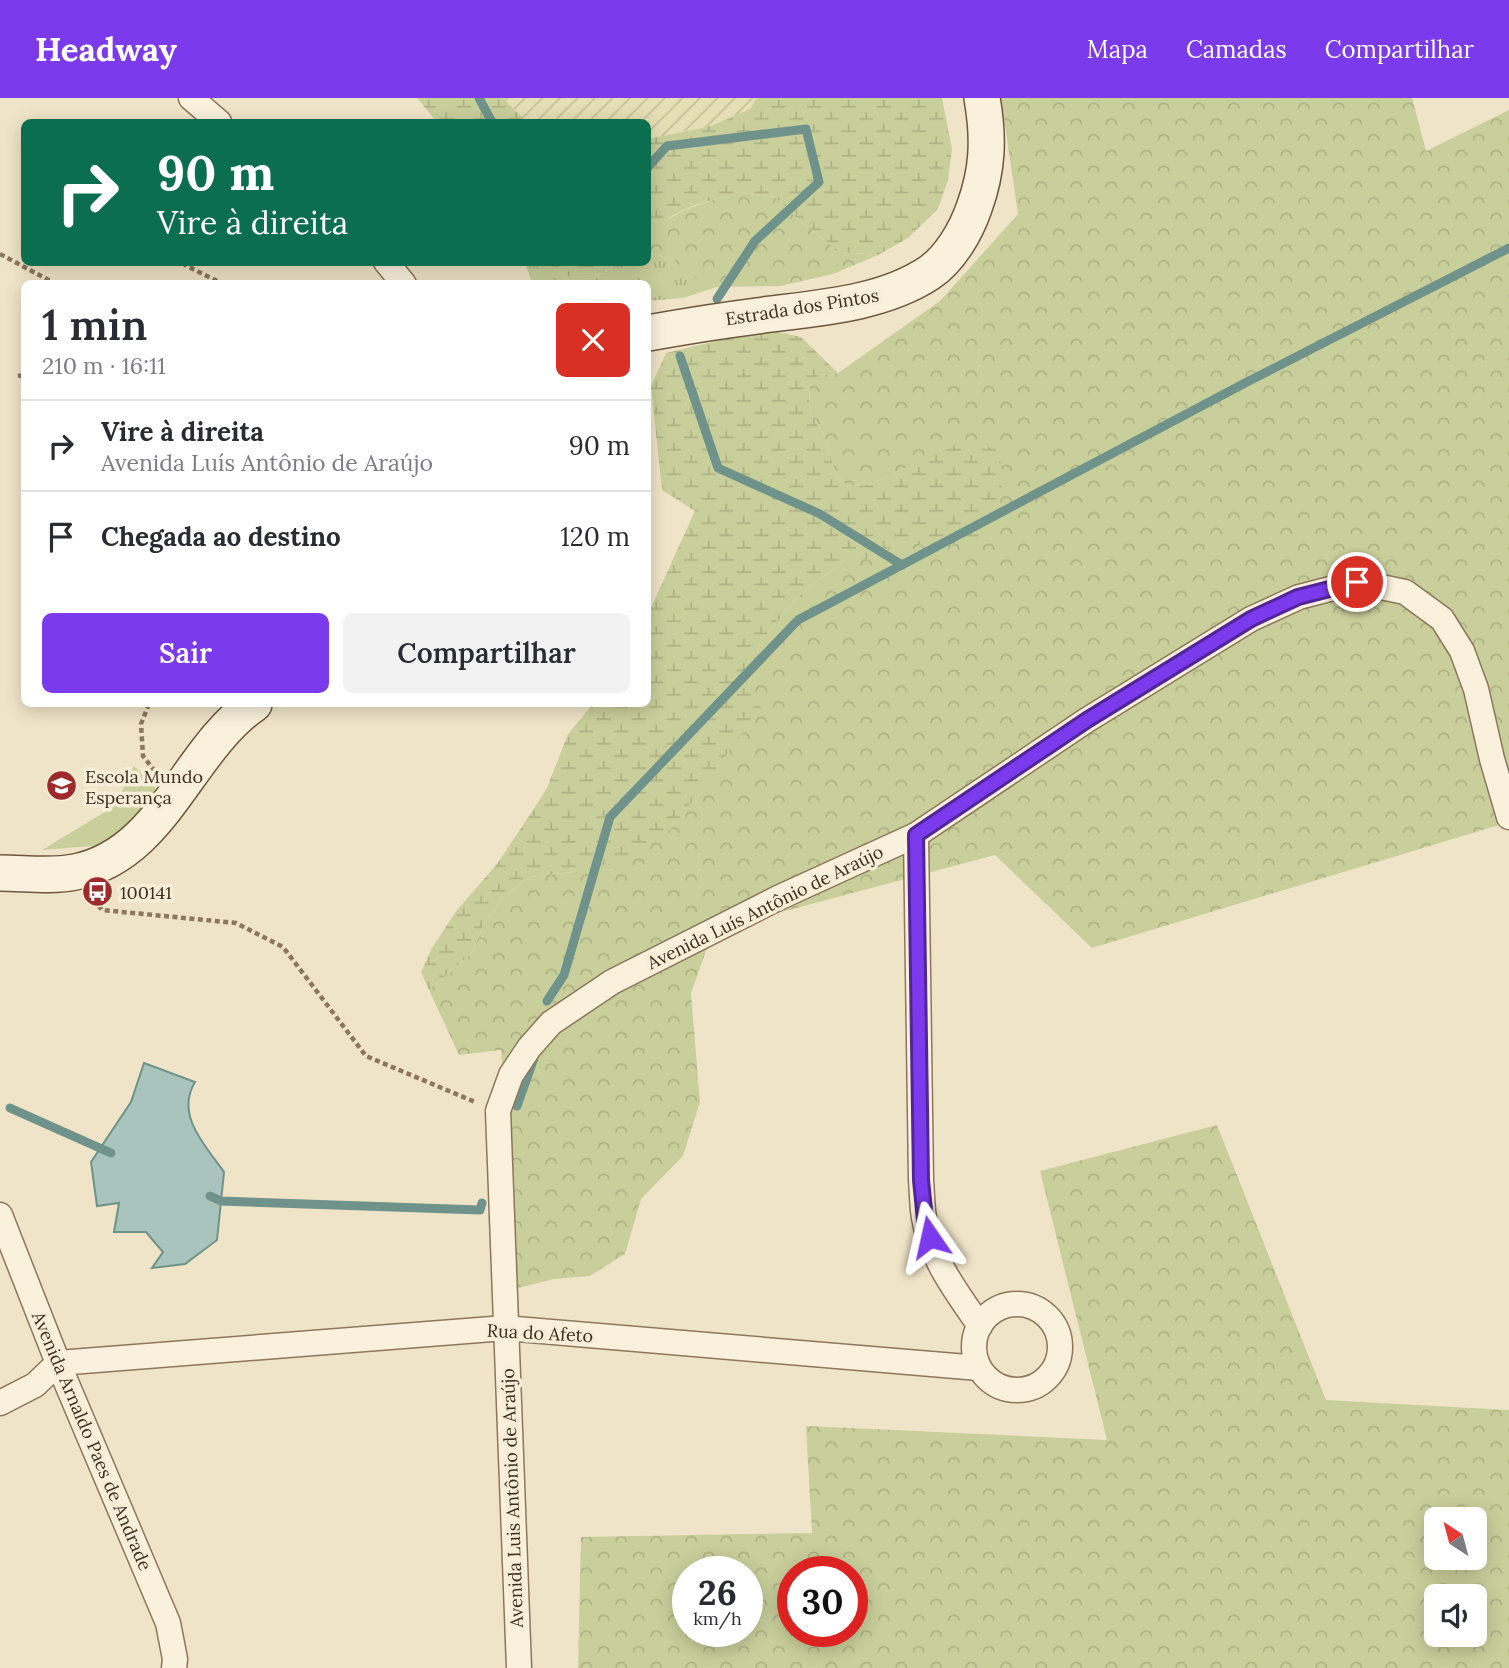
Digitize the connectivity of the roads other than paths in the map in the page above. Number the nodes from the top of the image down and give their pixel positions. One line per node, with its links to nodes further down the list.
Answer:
1 (191, 98): 3 (street)
2 (982, 98): 6 (street, Estrada dos Pintos)
3 (216, 119)
4 (389, 266): 5 (street)
5 (401, 280)
6 (651, 332)
7 (250, 707): 10 (street)
8 (1509, 817): 9 (street, Avenida Luís Antônio de Araújo)
9 (916, 835): 12 (street); 13 (street, Avenida Luís Antônio de Araújo)
10 (0, 873)
11 (0, 1215): 14 (street, Avenida Arnaldo Paes de Andrade)
12 (979, 1325): 15 (street); 15 (street)
13 (505, 1328): 14 (street, Rua do Afeto); 15 (street, Rua do Afeto); 18 (street, Avenida Luis Antônio de Araújo)
14 (58, 1363): 16 (street); 17 (street, Avenida Arnaldo Paes de Andrade)
15 (979, 1368)
16 (0, 1403)
17 (174, 1668)
18 (519, 1668)

